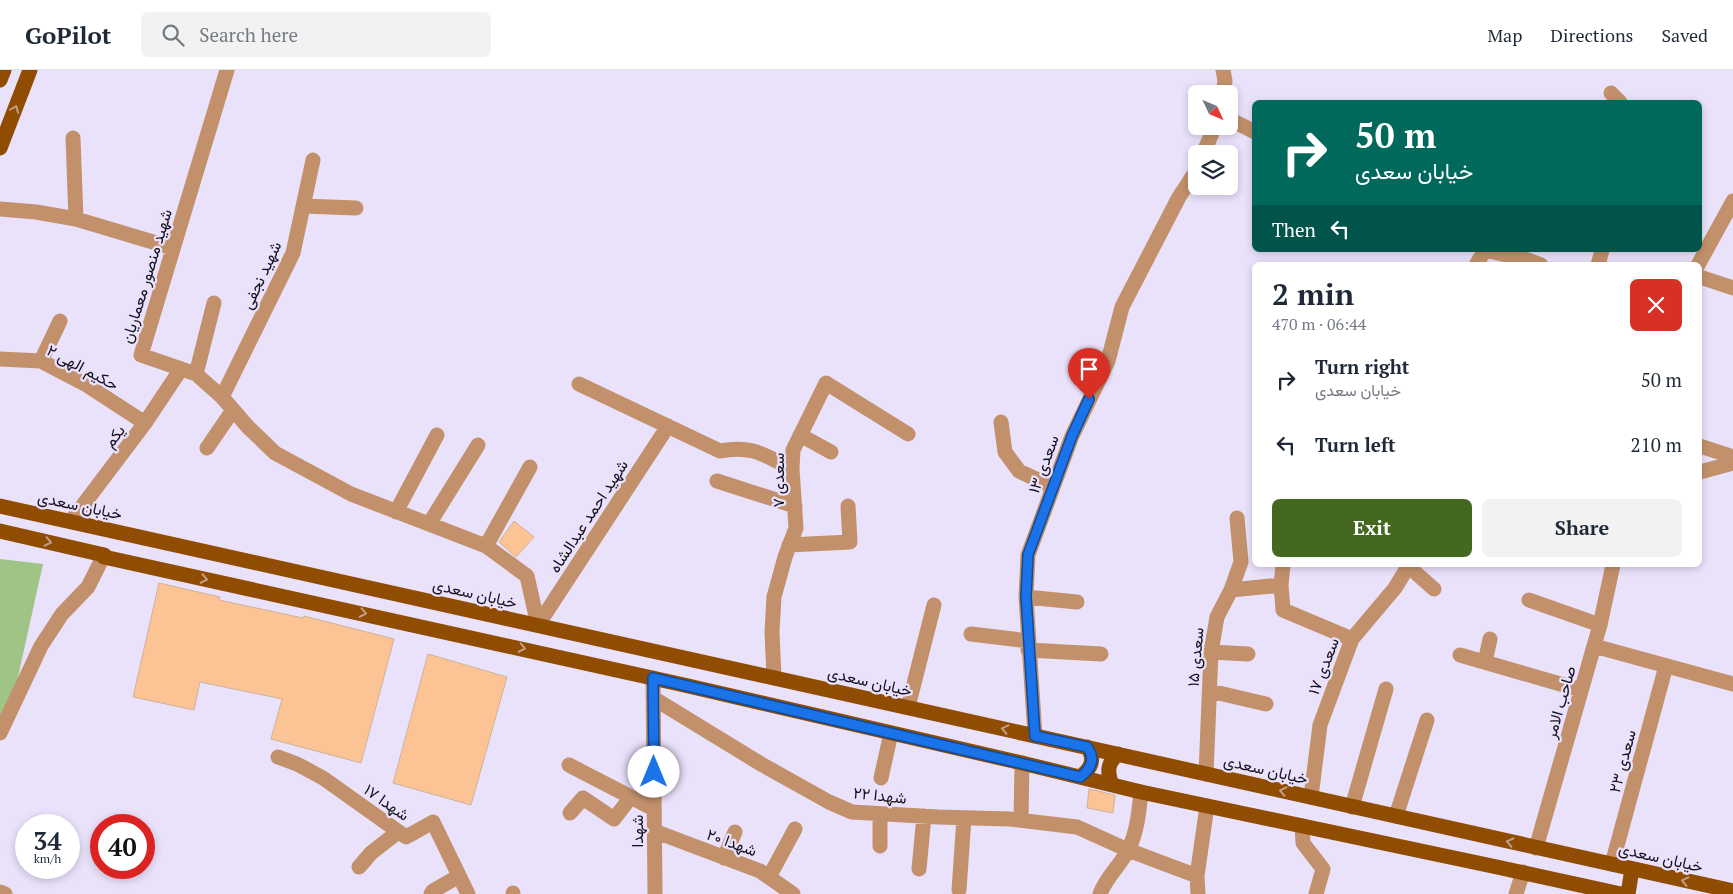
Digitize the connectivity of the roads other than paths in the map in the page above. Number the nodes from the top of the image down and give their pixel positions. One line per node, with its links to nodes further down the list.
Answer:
1 (4, 70): 5 (main road)
2 (30, 70): 10 (main road, one-way to 2)
3 (227, 70): 18 (street, شهید منصور معماریان)
4 (1223, 70): 6 (street)
5 (0, 80)
6 (1224, 85)
7 (1238, 124): 8 (street)
8 (1252, 130)
9 (74, 138): 17 (street)
10 (0, 148)
11 (313, 160): 14 (street, شهید نجفی)
12 (1188, 183): 48 (street, سعدی ۱۳)
13 (1733, 201): 21 (street)
14 (303, 206): 15 (street); 30 (street, شهید نجفی)
15 (356, 208)
16 (0, 209): 17 (street)
17 (76, 219): 18 (street)
18 (173, 248): 28 (street, شهید منصور معماریان)
19 (1494, 252): 20 (street)
20 (1533, 262)
21 (1700, 262)
22 (1702, 278): 23 (street)
23 (1733, 288)
24 (214, 303): 28 (street, یکم)
25 (60, 321): 27 (street)
26 (0, 359): 27 (street, حکیم الهی ۲)
27 (41, 361): 33 (street, حکیم الهی ۲)
28 (189, 371): 30 (street, شهید منصور معماریان); 33 (street, یکم)
29 (579, 384): 34 (street)
30 (222, 398): 31 (street, شهید منصور معماریان)
31 (233, 410): 40 (street); 52 (street, شهید منصور معماریان)
32 (1001, 422): 48 (street)
33 (145, 423): 55 (street, یکم)
34 (668, 426): 45 (street); 73 (street, شهید احمد عبدالشاه)
35 (908, 434): 37 (street, سعدی ۷)
36 (437, 435): 52 (street)
37 (800, 435): 41 (street); 45 (street, سعدی ۷)
38 (478, 445): 56 (street)
39 (1702, 447): 42 (street)
40 (207, 448)
41 (831, 452)
42 (1733, 457)
43 (1733, 463): 46 (street)
44 (530, 467): 60 (street)
45 (792, 469): 50 (street, سعدی ۷)
46 (1702, 471)
47 (717, 481): 50 (street)
48 (1053, 487): 69 (street, سعدی ۱۳)
49 (0, 506): 53 (main road, خیابان سعدی)
50 (795, 506): 59 (street, سعدی ۷)
51 (848, 506): 59 (street)
52 (396, 512): 56 (street, شهید منصور معماریان)
53 (32, 513): 55 (main road, خیابان سعدی); 58 (main road)
54 (1237, 518): 68 (street, سعدی ۱۵)
55 (71, 521): 73 (main road, خیابان سعدی)
56 (429, 524): 60 (street, شهید منصور معماریان)
57 (0, 531): 58 (main road)
58 (28, 537): 61 (main road, one-way to 61)
59 (789, 545): 86 (street, سعدی ۷)
60 (486, 546): 73 (street, شهید منصور معماریان)
61 (104, 554): 87 (main road, one-way to 87); 96 (street)
62 (1283, 567): 66 (street)
63 (1407, 567): 77 (street, سعدی ۱۷)
64 (1410, 567): 67 (street)
65 (1613, 567): 74 (street, صاحب الامر)
66 (1282, 585): 68 (street); 77 (street)
67 (1434, 589)
68 (1231, 590): 80 (street, سعدی ۱۵)
69 (1026, 597): 71 (street); 78 (street, سعدی ۱۳)
70 (1529, 600): 74 (street)
71 (1077, 602)
72 (934, 605): 94 (street)
73 (538, 625): 86 (main road, خیابان سعدی)
74 (1600, 625): 79 (street, صاحب الامر)
75 (971, 634): 78 (street)
76 (1490, 639): 84 (street)
77 (1352, 640): 110 (street, سعدی ۱۷)
78 (1029, 645): 81 (street); 98 (street, سعدی ۱۳)
79 (1594, 646): 85 (street); 90 (street, صاحب الامر)
80 (1211, 652): 82 (street); 91 (street, سعدی ۱۵)
81 (1101, 654)
82 (1248, 654)
83 (1460, 655): 84 (street)
84 (1485, 662): 90 (street)
85 (1666, 666): 88 (street); 129 (street, سعدی ۲۳)
86 (774, 677): 94 (main road, خیابان سعدی)
87 (653, 678): 92 (street, شهدا); 97 (main road)
88 (1733, 684)
89 (1386, 689): 112 (street)
90 (1582, 690): 126 (street, صاحب الامر)
91 (1210, 691): 93 (street); 104 (street, سعدی ۱۵)
92 (653, 698): 113 (street, شهدا); 115 (street, شهدا ۲۲)
93 (1266, 704)
94 (908, 707): 98 (main road, خیابان سعدی, one-way to 94)
95 (1427, 720): 117 (street)
96 (0, 732)
97 (891, 733): 102 (main road); 106 (street)
98 (1035, 736): 99 (main road, خیابان سعدی)
99 (1087, 747): 100 (main road, خیابان سعدی); 105 (main road)
100 (1118, 754): 104 (main road, خیابان سعدی); 107 (main road)
101 (278, 757): 123 (street, شهدا ۱۷)
102 (1022, 763): 105 (main road); 119 (street)
103 (569, 765): 109 (street)
104 (1206, 774): 110 (main road, خیابان سعدی, one-way to 104)
105 (1080, 777): 107 (main road)
106 (881, 778)
107 (1112, 785): 108 (main road)
108 (1141, 792): 111 (main road); 127 (street)
109 (631, 797): 113 (street); 114 (street)
110 (1311, 797): 112 (main road, خیابان سعدی)
111 (1207, 806): 120 (main road); 135 (street)
112 (1352, 806): 117 (main road, خیابان سعدی)
113 (654, 809): 122 (street, شهدا)
114 (570, 812)
115 (880, 814): 116 (street, شهدا ۲۲); 125 (street)
116 (924, 816): 118 (street, شهدا ۲۲); 131 (street)
117 (1396, 816): 126 (main road, خیابان سعدی, one-way to 117)
118 (964, 818): 119 (street, شهدا ۲۲); 137 (street)
119 (1021, 820): 127 (street, شهدا ۲۲)
120 (1302, 826): 133 (main road); 147 (street)
121 (795, 829): 136 (street)
122 (654, 831): 128 (street, شهدا ۲۰); 143 (street, شهدا)
123 (398, 832): 130 (street); 134 (street, شهدا ۱۷)
124 (734, 832): 128 (street)
125 (880, 846)
126 (1536, 848): 129 (main road, خیابان سعدی)
127 (1128, 850): 135 (street, شهدا ۲۲); 145 (street)
128 (724, 858): 136 (street, شهدا ۲۰)
129 (1612, 864): 132 (main road, خیابان سعدی)
130 (360, 867)
131 (919, 869)
132 (1632, 869): 139 (main road, خیابان سعدی, one-way to 132); 150 (main road)
133 (1523, 872): 148 (street); 149 (main road)
134 (459, 876): 141 (street); 142 (street, شهدا ۱۷)
135 (1197, 876): 146 (street)
136 (769, 877): 144 (street, شهدا ۲۰)
137 (959, 890)
138 (0, 892): 140 (street)
139 (1733, 892)
140 (5, 894)
141 (431, 894)
142 (468, 894)
143 (654, 894)
144 (793, 894)
145 (1100, 894)
146 (1198, 894)
147 (1316, 894)
148 (1516, 894)
149 (1621, 894)
150 (1628, 894)

